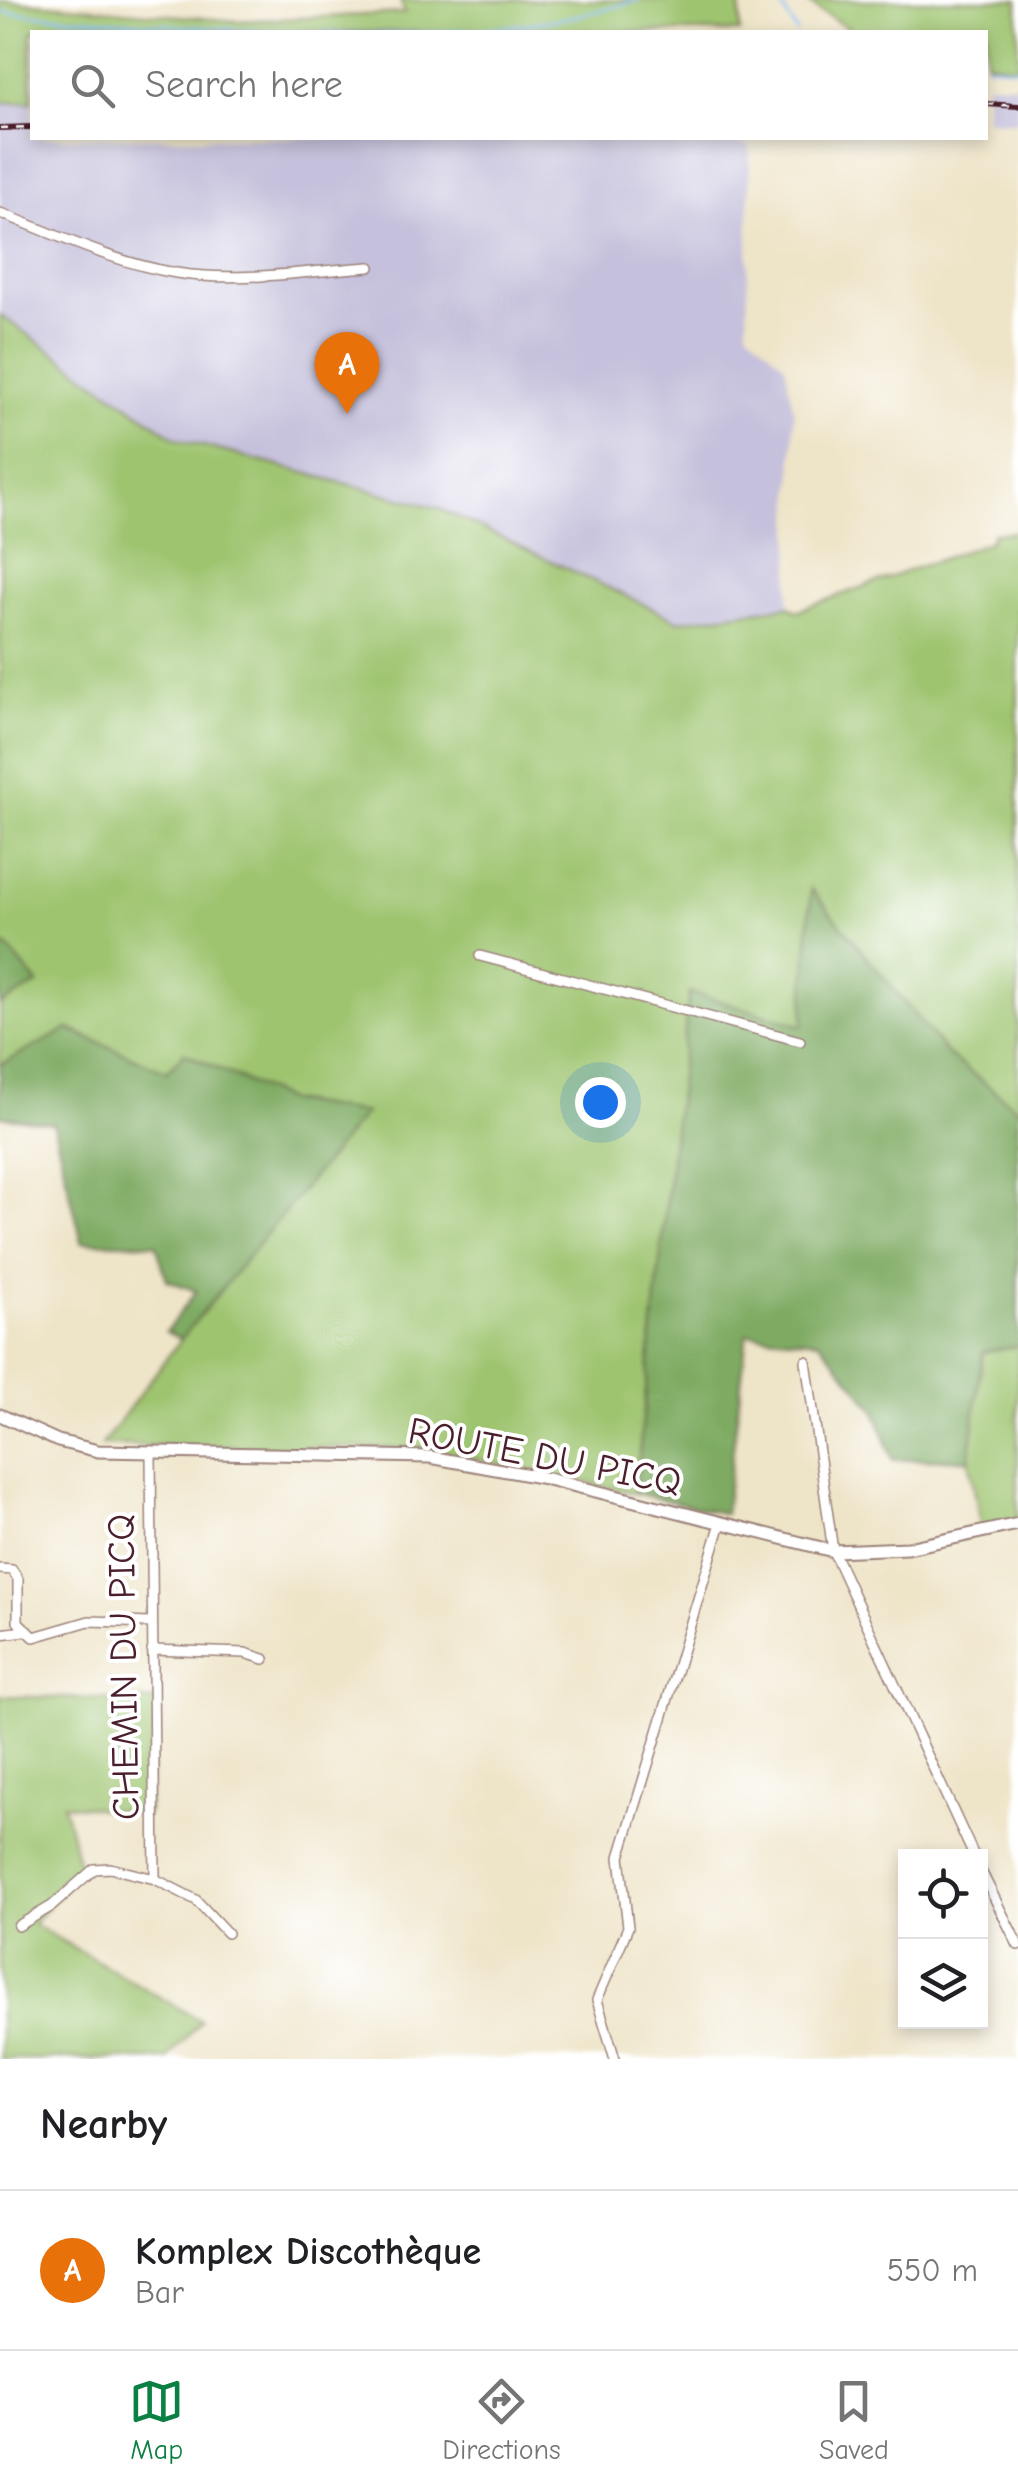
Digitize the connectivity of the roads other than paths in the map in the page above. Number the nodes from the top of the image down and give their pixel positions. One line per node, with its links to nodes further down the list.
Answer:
1 (0, 214): 2 (street)
2 (370, 268)
3 (480, 956): 4 (street)
4 (800, 1040)
5 (806, 1361): 10 (street)
6 (0, 1415): 7 (street, ROUTE DU PICQ)
7 (151, 1454): 8 (street, ROUTE DU PICQ); 12 (street, CHEMIN DU PICQ)
8 (721, 1523): 10 (street, ROUTE DU PICQ); 23 (street)
9 (1018, 1524): 10 (street, ROUTE DU PICQ)
10 (833, 1551): 17 (street)
11 (0, 1569): 13 (street)
12 (152, 1623): 13 (street); 15 (street, CHEMIN DU PICQ)
13 (25, 1631): 14 (street)
14 (0, 1634)
15 (152, 1650): 16 (street); 18 (street, CHEMIN DU PICQ)
16 (264, 1659)
17 (971, 1849)
18 (155, 1879): 20 (street); 21 (street)
19 (988, 1885): 22 (street)
20 (18, 1926)
21 (228, 1933)
22 (1018, 1945)
23 (615, 2059)

